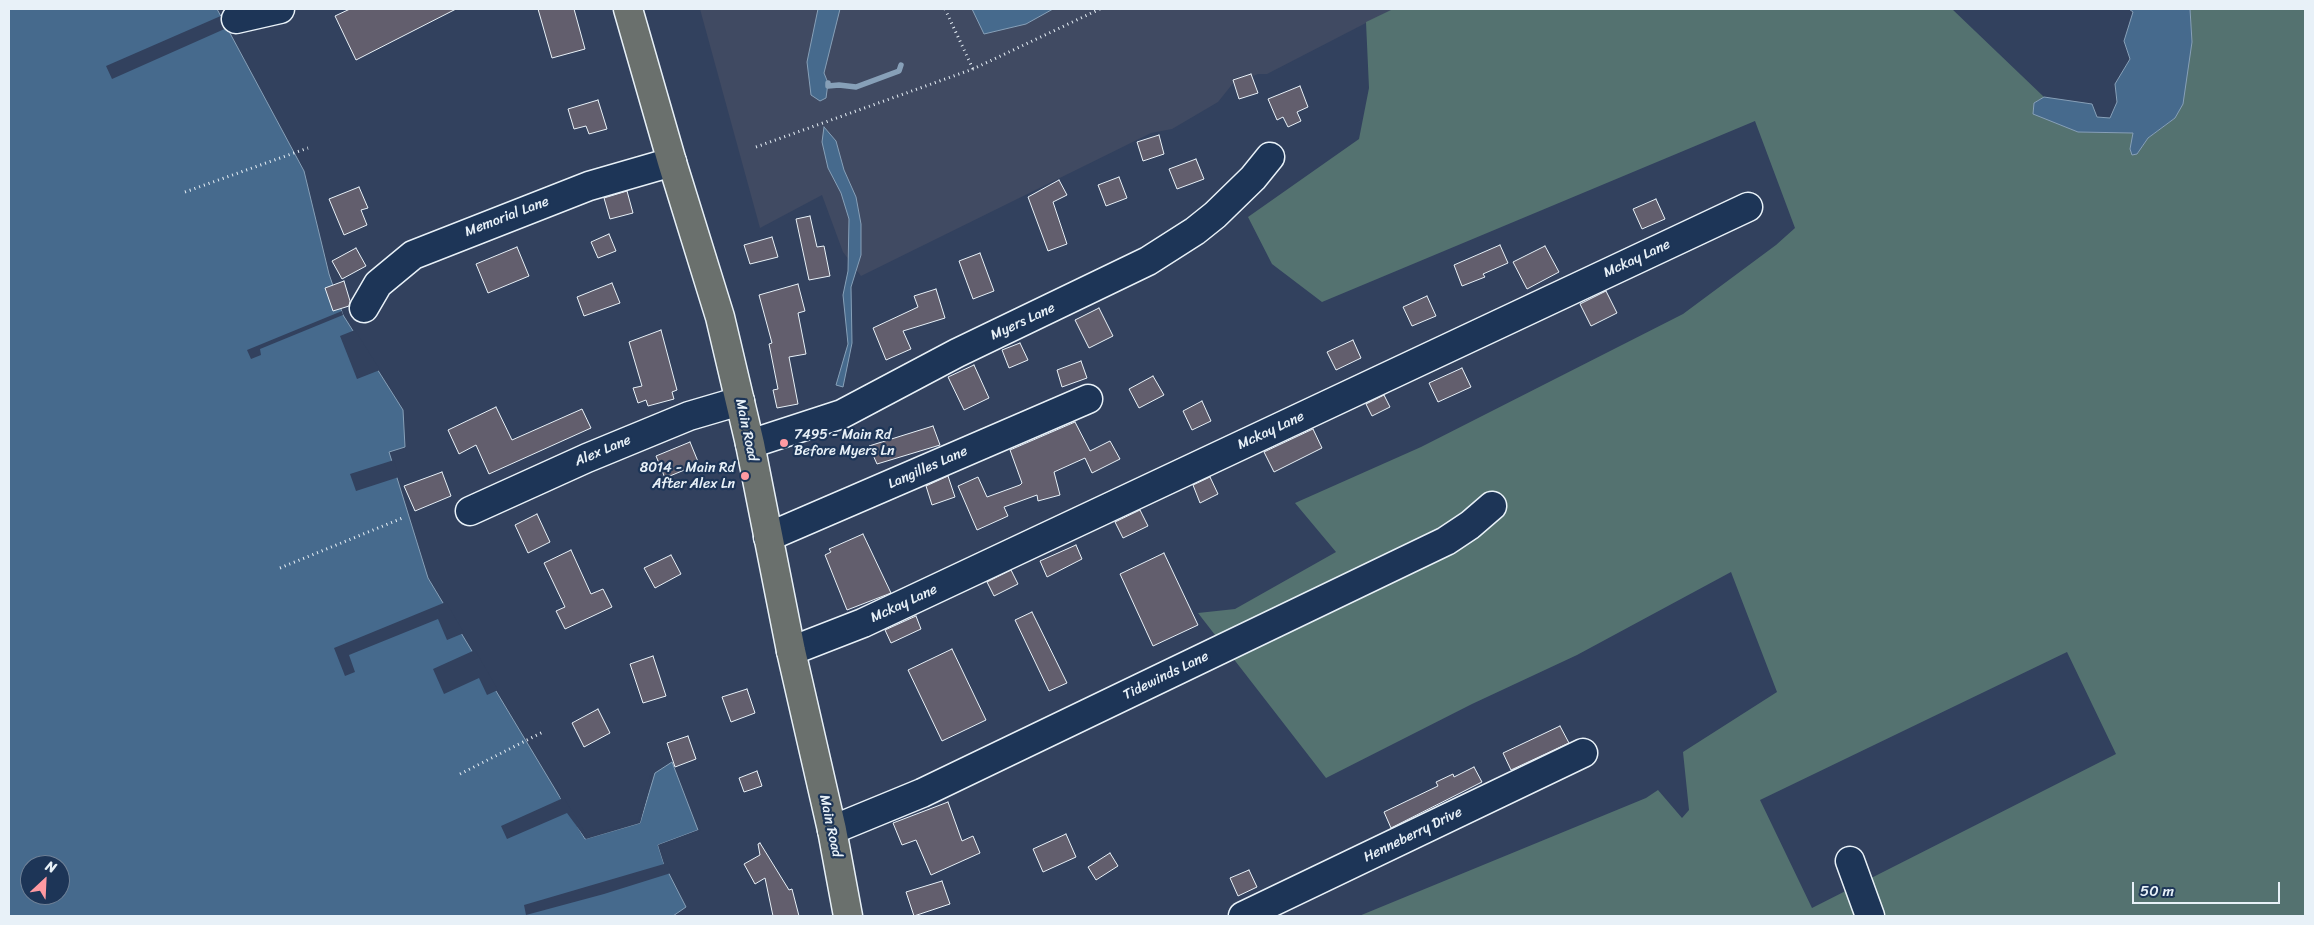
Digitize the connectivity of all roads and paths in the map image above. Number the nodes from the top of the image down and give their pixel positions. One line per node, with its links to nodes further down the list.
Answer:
1 (280, 9): 5 (street)
2 (628, 9): 10 (main road, Main Road)
3 (945, 9): 6 (path)
4 (1100, 9): 6 (path)
5 (236, 19)
6 (973, 69): 7 (path)
7 (756, 147)
8 (308, 148): 11 (path)
9 (1270, 156): 16 (street, Myers Lane)
10 (672, 162): 13 (street, Memorial Lane); 15 (main road, Main Road)
11 (185, 192)
12 (1748, 208): 22 (street, Mckay Lane)
13 (364, 308)
14 (1088, 399): 20 (street, Langilles Lane)
15 (740, 401): 16 (main road, Main Road); 18 (street, Alex Lane)
16 (750, 444): 20 (main road, Main Road)
17 (1492, 506): 26 (street, Tidewinds Lane)
18 (470, 511)
19 (405, 517): 21 (path)
20 (768, 537): 22 (main road, Main Road)
21 (280, 568)
22 (791, 650): 26 (main road, Main Road)
23 (543, 732): 25 (path)
24 (1583, 753): 29 (street, Henneberry Drive)
25 (460, 774)
26 (832, 830): 28 (main road, Main Road)
27 (1850, 861): 30 (street)
28 (848, 916)
29 (1243, 916)
30 (1870, 916)

